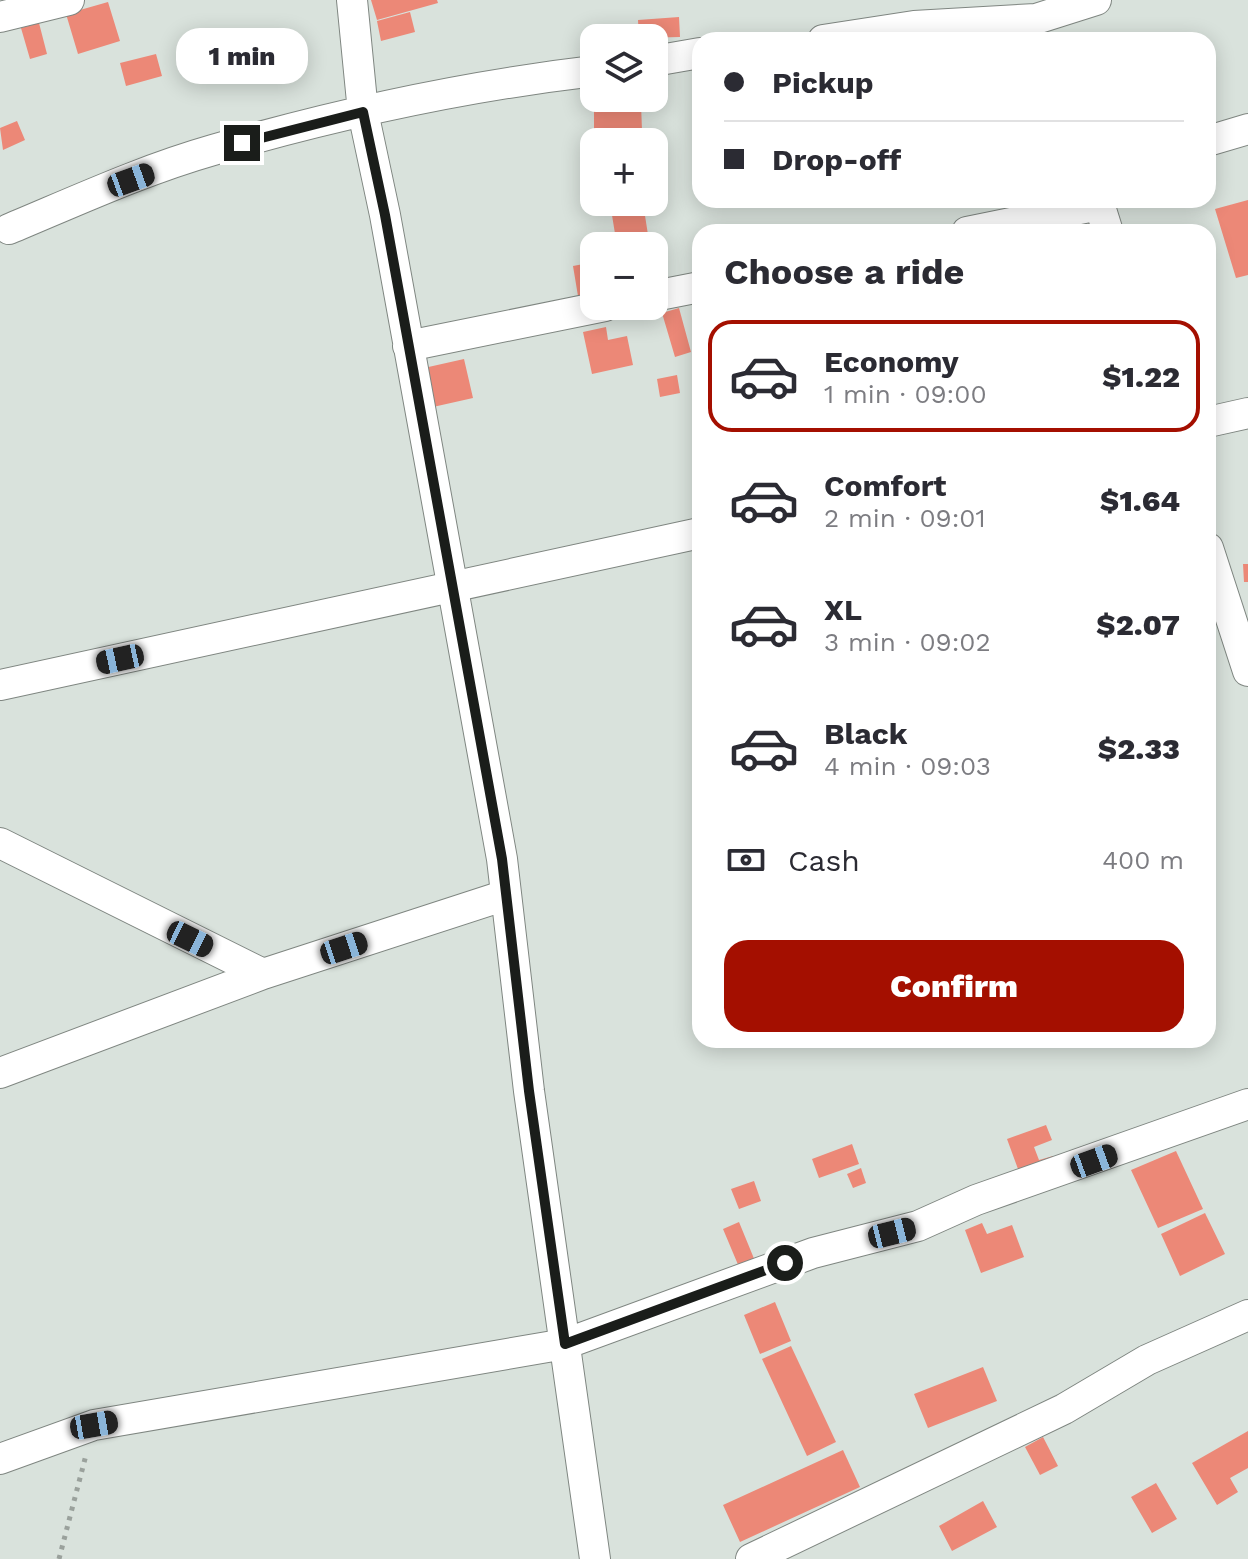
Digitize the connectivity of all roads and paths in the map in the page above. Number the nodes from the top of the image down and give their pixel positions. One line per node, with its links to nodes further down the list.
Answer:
1 (69, 0): 4 (street)
2 (352, 0): 10 (street)
3 (1096, 0): 5 (street)
4 (0, 17)
5 (1040, 29): 6 (street)
6 (875, 32)
7 (692, 54): 8 (street)
8 (668, 59)
9 (580, 73): 10 (street)
10 (363, 112): 15 (street); 19 (street)
11 (1248, 129): 12 (street)
12 (1216, 139)
13 (1102, 212): 14 (street)
14 (1021, 224)
15 (9, 229)
16 (692, 289): 17 (street)
17 (668, 293)
18 (580, 311): 19 (street)
19 (408, 346): 24 (street)
20 (1248, 413): 21 (street)
21 (1216, 420)
22 (692, 535): 24 (street)
23 (1216, 573): 25 (street)
24 (451, 587): 26 (street); 28 (street)
25 (1248, 671)
26 (0, 685)
27 (0, 843): 29 (street)
28 (506, 895): 29 (street); 33 (street)
29 (263, 974): 30 (street)
30 (0, 1073)
31 (1248, 1104): 33 (street)
32 (1248, 1315): 38 (street)
33 (565, 1344): 34 (street); 37 (street)
34 (94, 1425): 35 (street); 36 (path)
35 (0, 1459)
36 (59, 1559)
37 (595, 1559)
38 (751, 1559)

